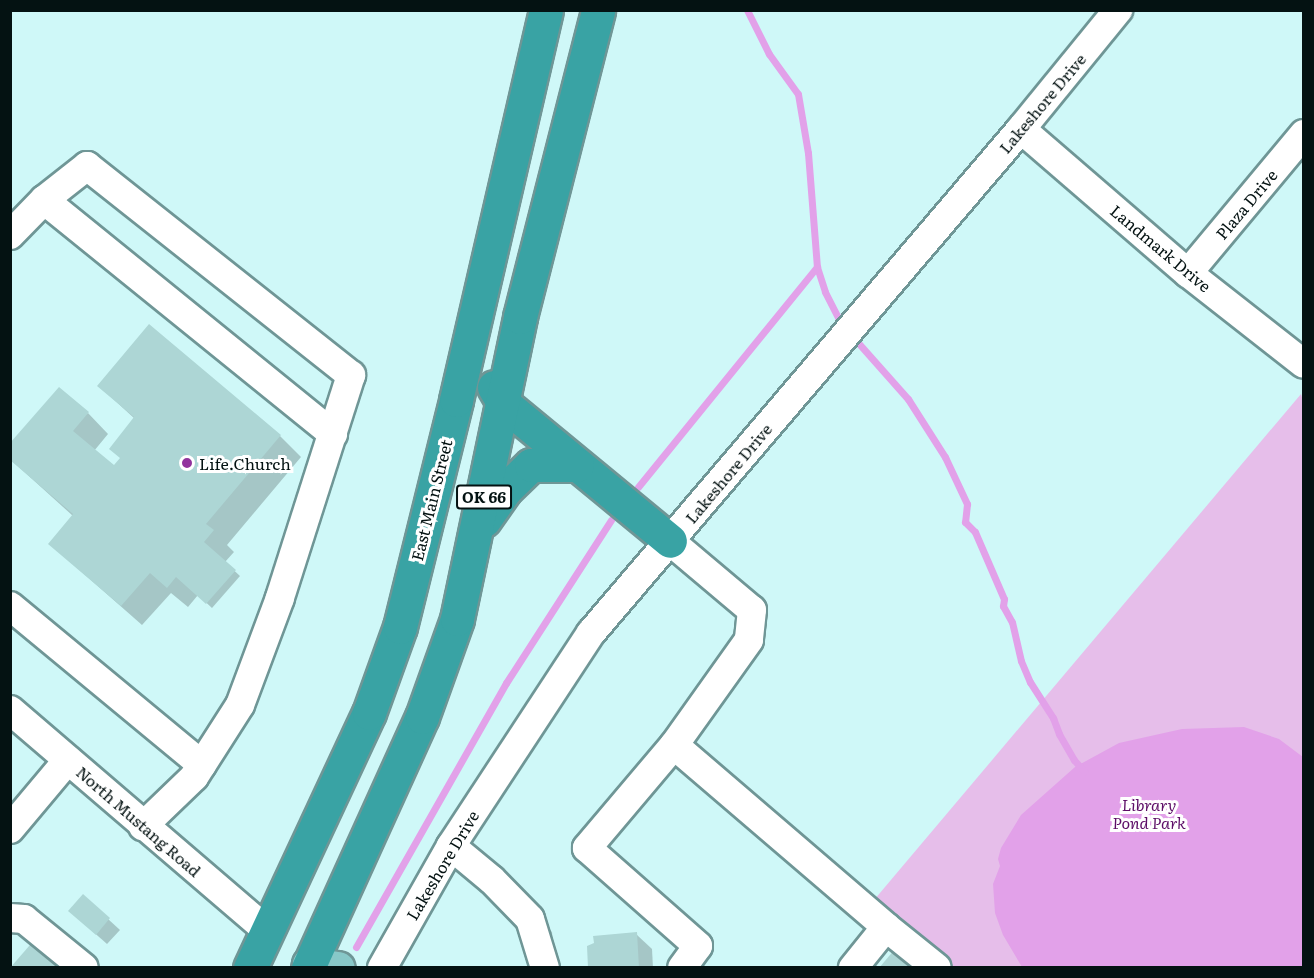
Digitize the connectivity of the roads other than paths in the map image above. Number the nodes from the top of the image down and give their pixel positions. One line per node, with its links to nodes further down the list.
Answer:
1 (546, 10): 9 (highway, East Main Street / OK 66)
2 (598, 10): 10 (highway, OK 66)
3 (1118, 10): 4 (street, Lakeshore Drive)
4 (1021, 129): 8 (street, Landmark Drive); 16 (street, Lakeshore Drive)
5 (1304, 134): 8 (street, Plaza Drive)
6 (44, 200): 7 (street); 13 (street); 13 (street)
7 (10, 235)
8 (1188, 273): 11 (street, Landmark Drive)
9 (477, 301): 12 (highway); 27 (highway, East Main Street / OK 66)
10 (520, 317): 12 (highway, OK 66); 14 (highway)
11 (1304, 364)
12 (504, 404): 14 (highway); 15 (highway, OK 66)
13 (333, 434): 21 (street)
14 (577, 465): 15 (highway); 16 (highway)
15 (477, 529): 28 (highway, OK 66)
16 (670, 541): 19 (street); 24 (street, Lakeshore Drive)
17 (10, 606): 21 (street)
18 (10, 710): 20 (street, North Mustang Road)
19 (674, 745): 26 (street); 33 (street)
20 (68, 760): 22 (street, North Mustang Road); 23 (street)
21 (202, 765): 22 (street)
22 (142, 826): 27 (street, North Mustang Road)
23 (10, 829)
24 (451, 846): 31 (street, Lakeshore Drive); 32 (street)
25 (10, 918): 29 (street)
26 (886, 927): 34 (street); 35 (street)
27 (268, 931): 28 (highway); 30 (highway, East Main Street / OK 66)
28 (316, 967)
29 (84, 968)
30 (250, 968)
31 (382, 968)
32 (545, 968)
33 (682, 968)
34 (853, 968)
35 (937, 968)

